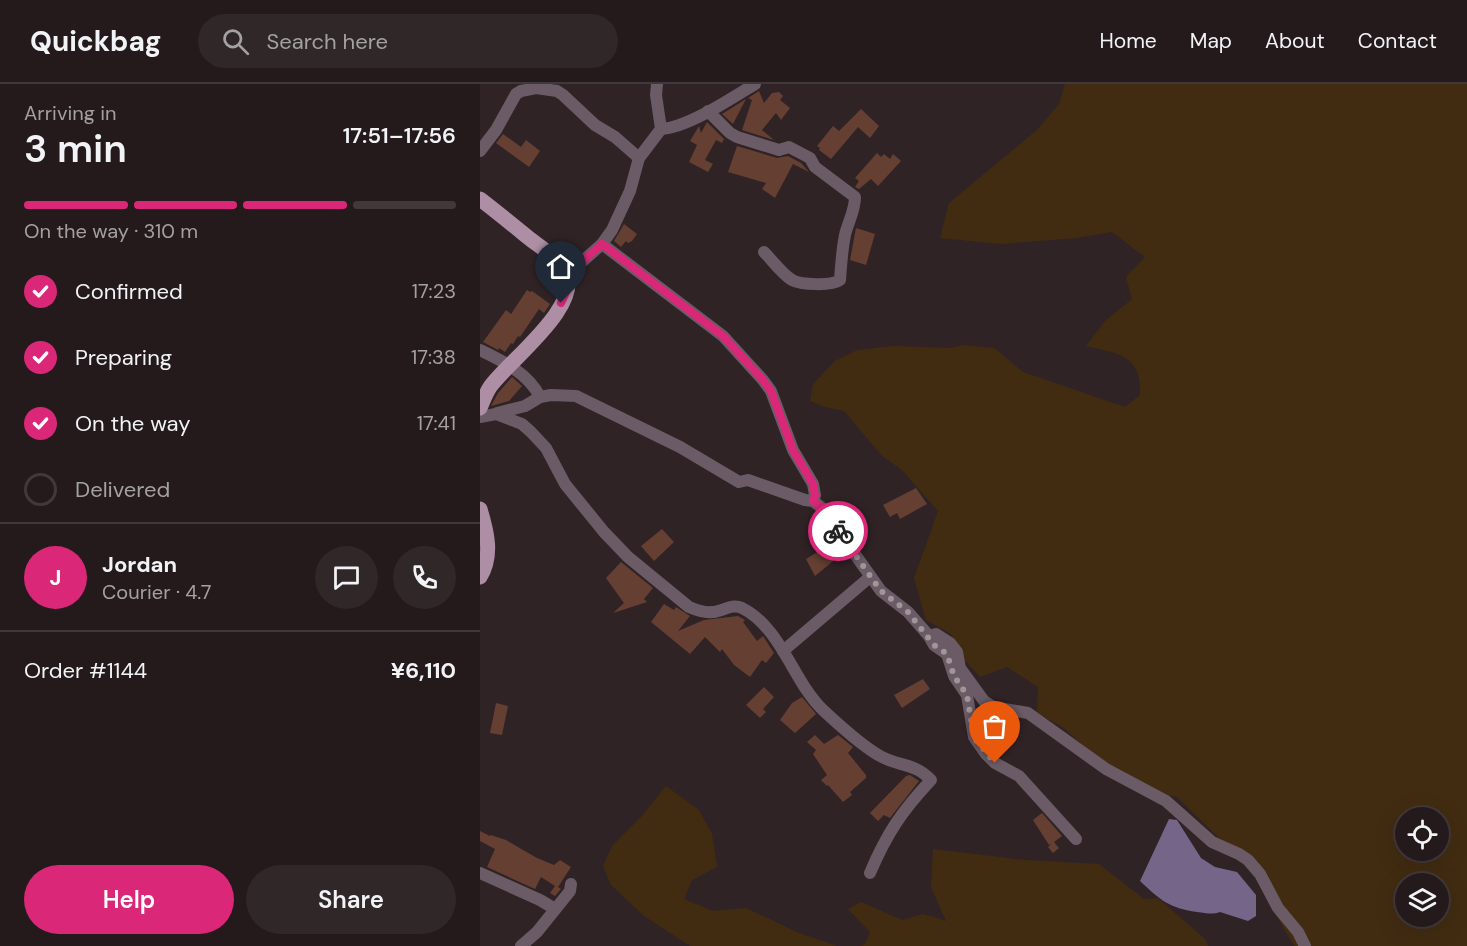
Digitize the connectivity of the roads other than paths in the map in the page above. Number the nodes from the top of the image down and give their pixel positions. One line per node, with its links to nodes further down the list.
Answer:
1 (657, 84): 5 (street)
2 (755, 84): 4 (street)
3 (514, 89): 6 (street); 7 (street)
4 (708, 111): 5 (street); 10 (street)
5 (661, 129): 7 (street)
6 (480, 151)
7 (639, 158): 9 (street)
8 (481, 203): 11 (main road)
9 (602, 244): 11 (street); 17 (street)
10 (764, 252)
11 (567, 275): 13 (main road)
12 (480, 350): 13 (street)
13 (509, 367): 14 (street); 15 (main road)
14 (540, 397): 16 (street); 17 (street)
15 (481, 405): 16 (street)
16 (496, 414): 22 (street)
17 (813, 501): 20 (street)
18 (480, 509): 19 (main road)
19 (480, 577)
20 (870, 577): 21 (street); 22 (street)
21 (929, 636): 23 (street); 29 (street)
22 (783, 651): 25 (street)
23 (1076, 839)
24 (480, 873): 27 (street)
25 (870, 873)
26 (571, 884): 27 (street)
27 (555, 909): 28 (street)
28 (520, 946)
29 (1305, 946)

